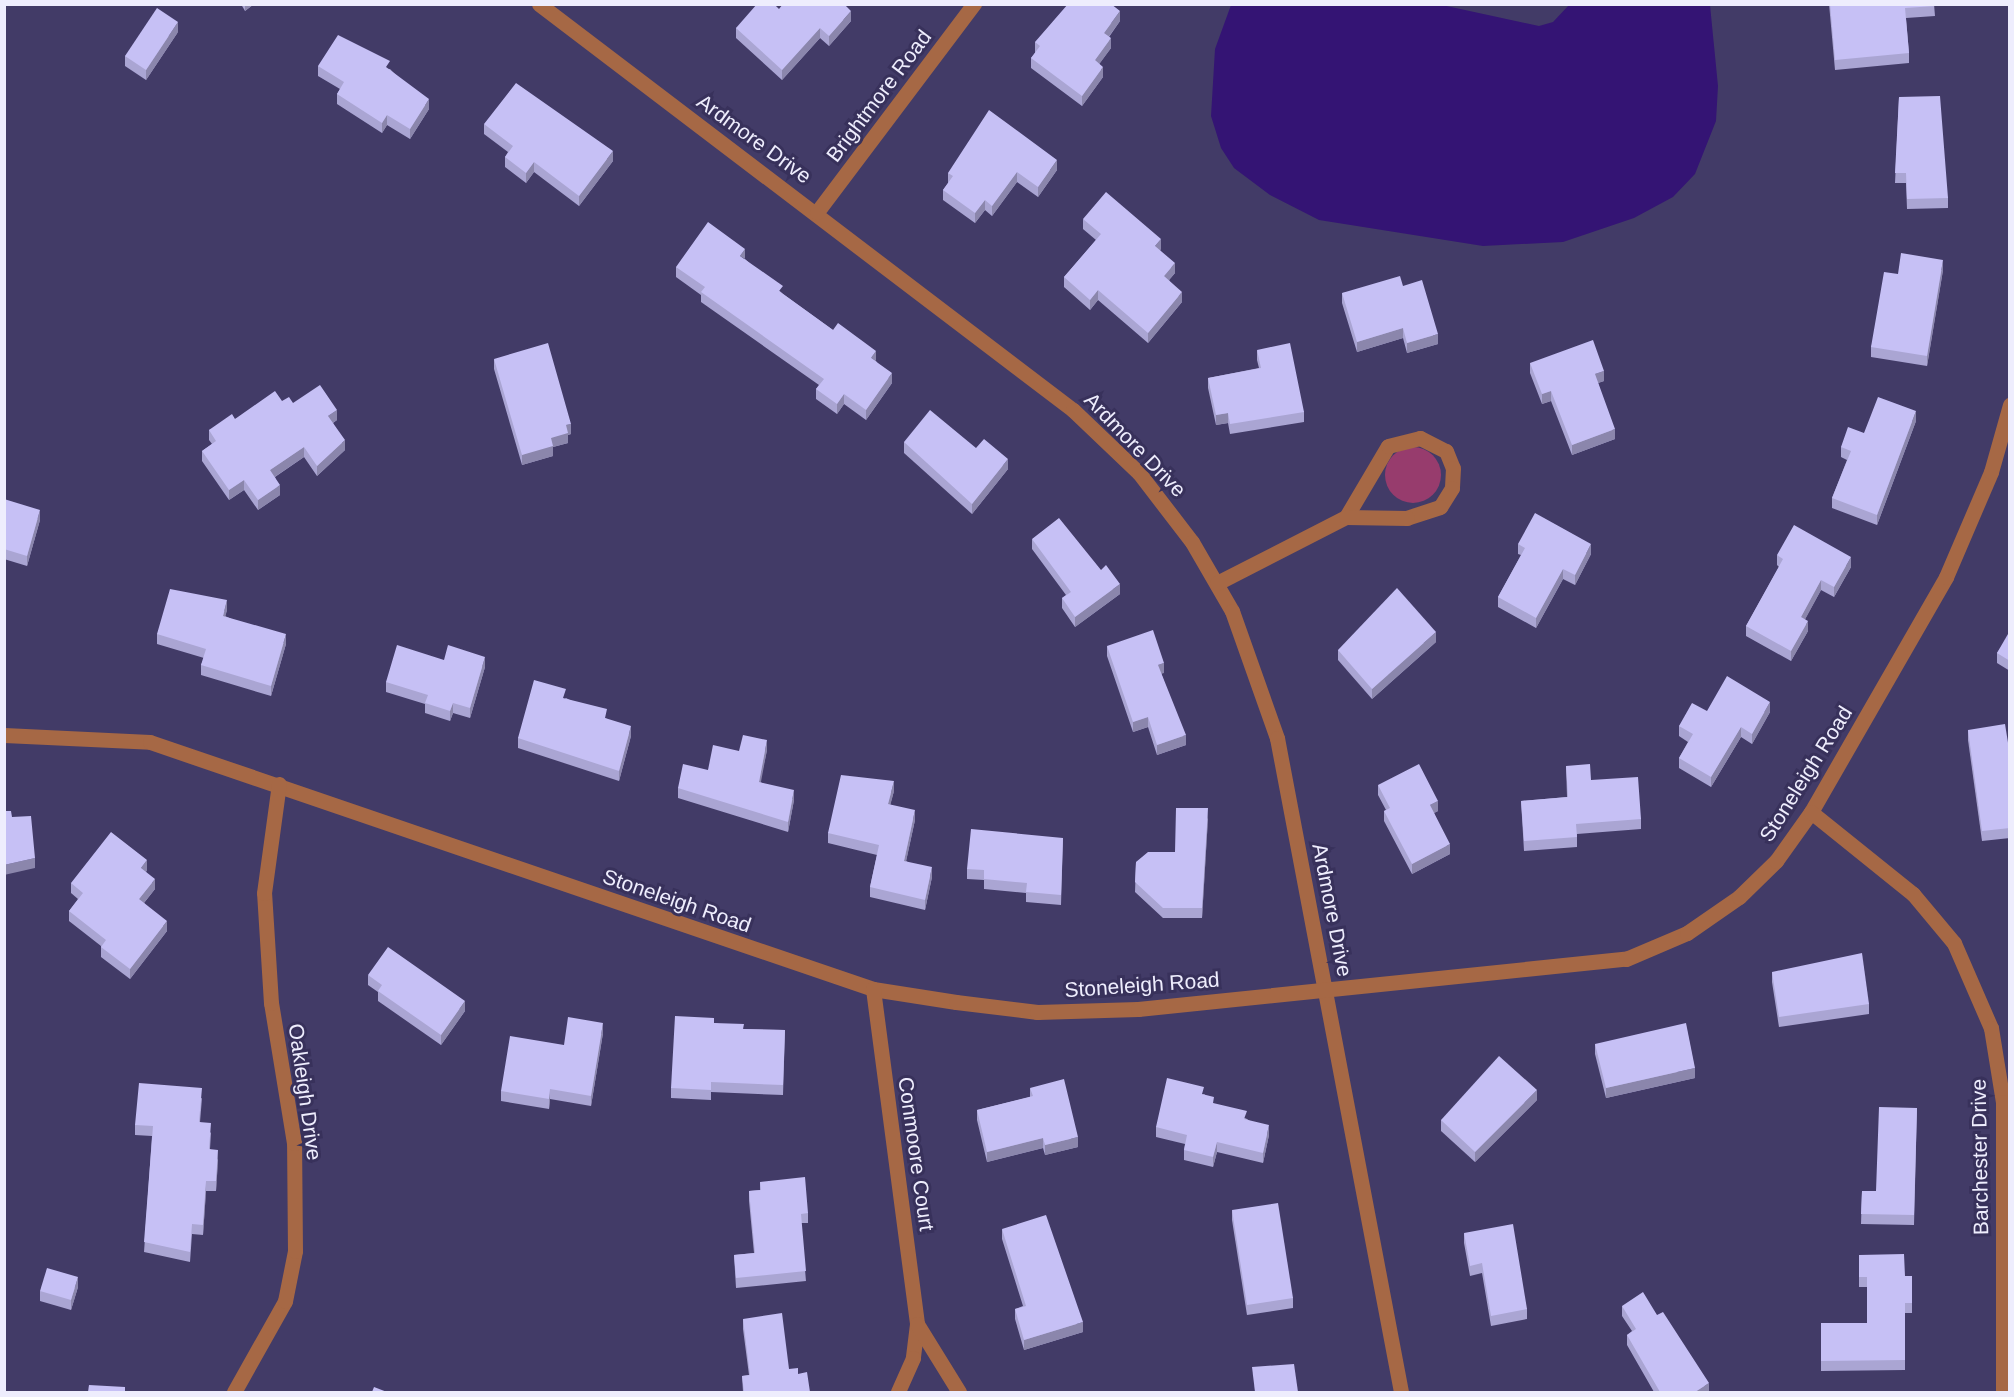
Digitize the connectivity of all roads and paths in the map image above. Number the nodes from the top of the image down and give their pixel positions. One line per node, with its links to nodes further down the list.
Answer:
1 (539, 4): 3 (street, Ardmore Drive)
2 (974, 4): 3 (street, Brightmore Road)
3 (817, 212): 6 (street, Ardmore Drive)
4 (2010, 405): 9 (street, Stoneleigh Road)
5 (1346, 517): 5 (street); 6 (street)
6 (1217, 583): 11 (street, Ardmore Drive)
7 (4, 735): 8 (street, Stoneleigh Road)
8 (279, 784): 10 (street, Stoneleigh Road); 13 (street, Oakleigh Drive)
9 (1811, 812): 11 (street, Stoneleigh Road); 17 (street, Barchester Drive)
10 (873, 989): 11 (street, Stoneleigh Road); 12 (street, Conmoore Court)
11 (1325, 991): 16 (street, Ardmore Drive)
12 (917, 1324): 14 (street, Conmoore Court); 15 (street, Conmoore Court)
13 (234, 1392)
14 (898, 1392)
15 (959, 1392)
16 (1401, 1392)
17 (2003, 1392)

